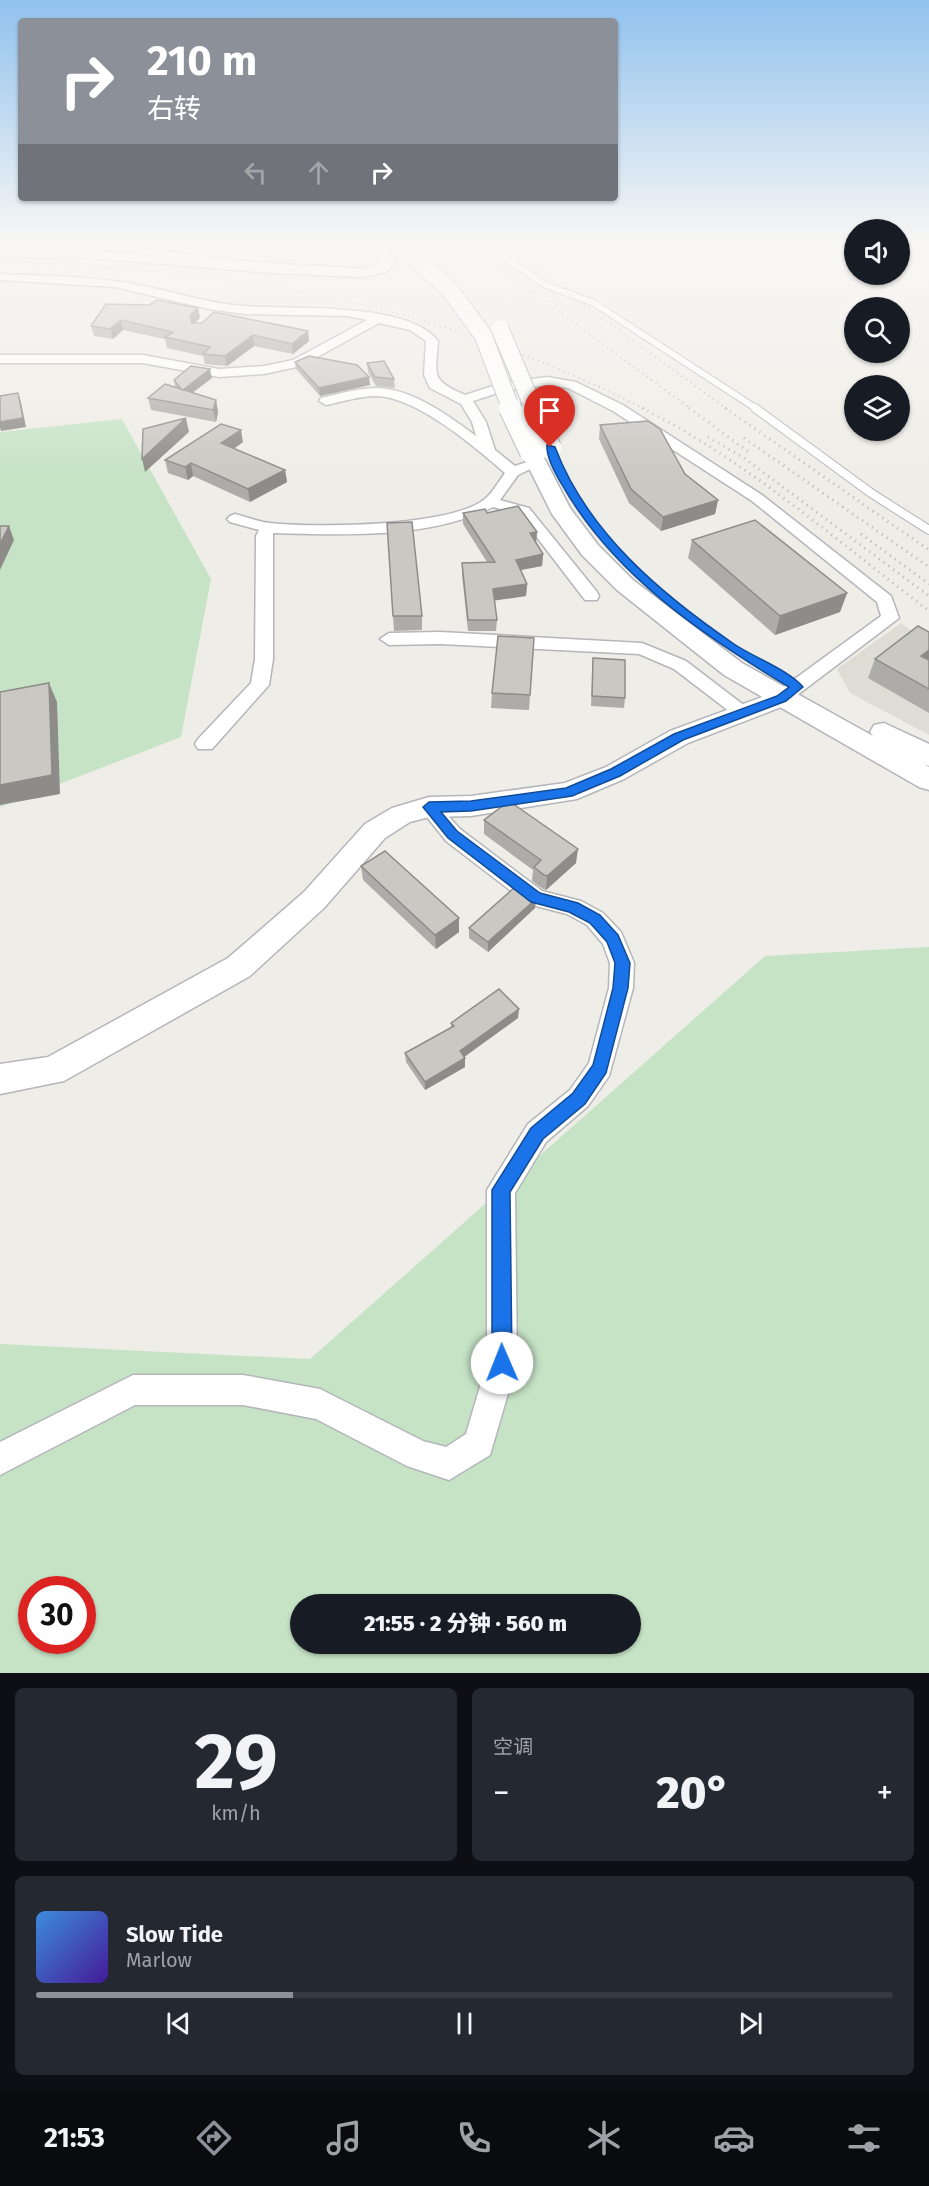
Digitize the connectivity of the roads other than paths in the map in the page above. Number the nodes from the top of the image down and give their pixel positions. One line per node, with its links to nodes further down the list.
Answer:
1 (373, 321): 7 (street)
2 (387, 321): 9 (street)
3 (473, 321): 12 (main road, bridge)
4 (494, 321): 12 (main road, bridge)
5 (623, 321): 17 (lane)
6 (0, 358): 7 (street)
7 (85, 359): 8 (street)
8 (0, 369)
9 (464, 400): 11 (street); 20 (street)
10 (326, 401): 11 (street)
11 (488, 451): 13 (street)
12 (539, 454): 13 (street); 20 (main road)
13 (513, 472): 14 (street)
14 (491, 502): 16 (street); 18 (street)
15 (235, 519): 16 (street)
16 (268, 528): 22 (street)
17 (929, 530)
18 (591, 596)
19 (389, 639): 21 (street)
20 (789, 693): 21 (street); 23 (main road); 24 (main road)
21 (745, 713): 25 (street)
22 (205, 744)
23 (929, 756)
24 (929, 780)
25 (429, 807): 26 (street); 27 (street)
26 (0, 1079)
27 (0, 1460)

